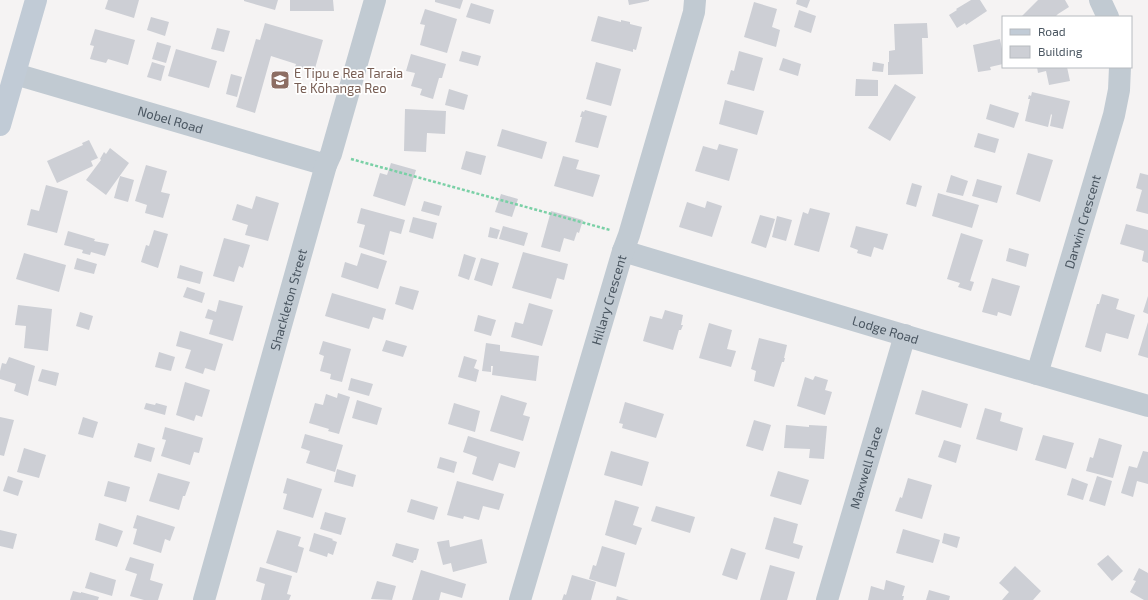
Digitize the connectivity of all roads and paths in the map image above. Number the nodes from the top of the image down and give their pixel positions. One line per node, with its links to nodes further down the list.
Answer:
1 (36, 0): 7 (street)
2 (375, 0): 9 (street, Shackleton Street)
3 (695, 0): 10 (street, Hillary Crescent)
4 (1100, 0): 5 (street)
5 (1108, 16)
6 (1120, 68): 12 (street, Darwin Crescent)
7 (15, 74): 8 (street); 9 (street, Nobel Road)
8 (0, 126)
9 (328, 159): 10 (path); 14 (street, Shackleton Street)
10 (626, 243): 11 (street, Lodge Road); 15 (street, Hillary Crescent)
11 (905, 336): 12 (street, Lodge Road); 16 (street, Maxwell Place)
12 (1037, 374): 13 (street, Lodge Road)
13 (1148, 406)
14 (204, 600)
15 (520, 600)
16 (827, 600)

